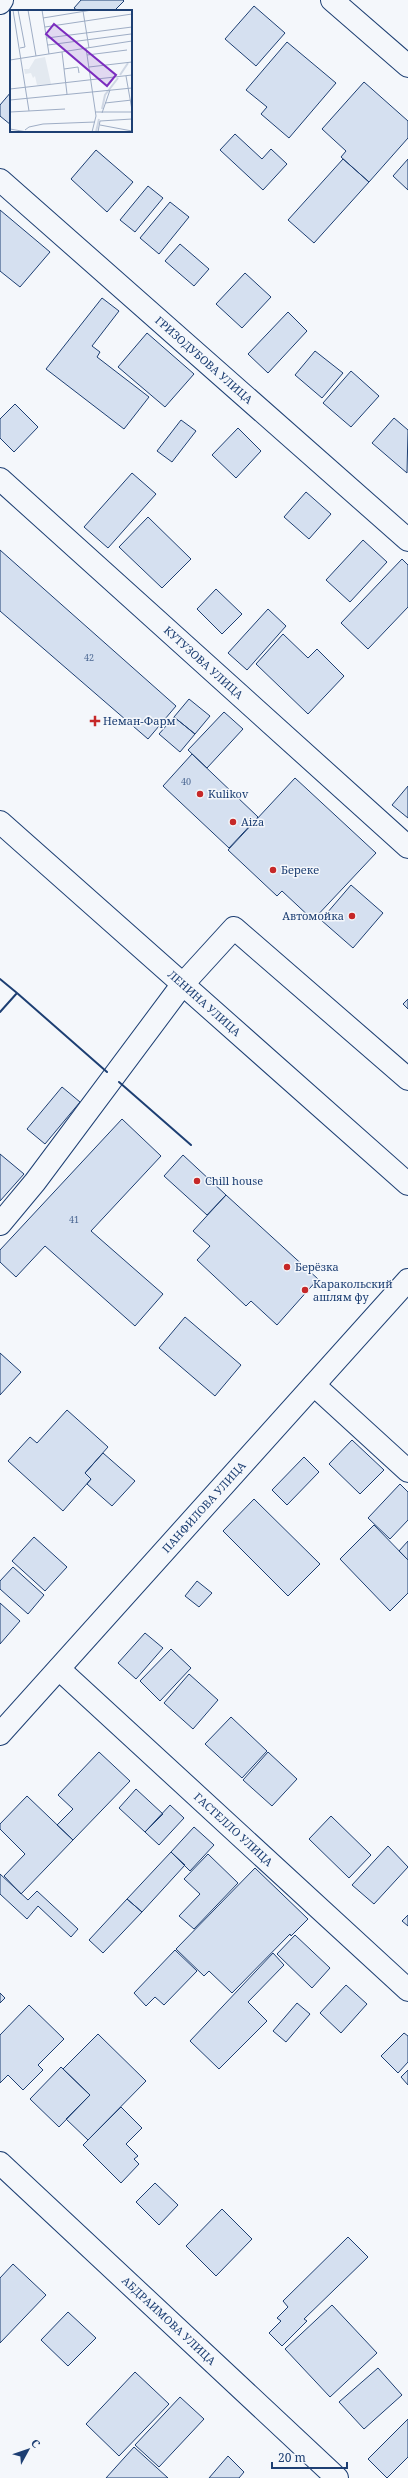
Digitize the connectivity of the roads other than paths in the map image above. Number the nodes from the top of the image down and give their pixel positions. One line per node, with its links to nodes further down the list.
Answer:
1 (2, 0): 3 (street)
2 (332, 0): 4 (street)
3 (0, 3)
4 (408, 66)
5 (0, 180): 7 (street, ГРИЗОДУБОВА УЛИЦА)
6 (0, 479): 9 (street, КУТУЗОВА УЛИЦА)
7 (408, 540)
8 (0, 822): 10 (street, ЛЕНИНА УЛИЦА)
9 (408, 847)
10 (182, 985): 11 (street); 12 (street, ЛЕНИНА УЛИЦА); 13 (street)
11 (408, 1079)
12 (408, 1184)
13 (0, 1224)
14 (408, 1280): 15 (street, ПАНФИЛОВА УЛИЦА)
15 (314, 1385): 16 (street); 17 (street, ПАНФИЛОВА УЛИЦА)
16 (408, 1471)
17 (58, 1669): 18 (street, ПАНФИЛОВА УЛИЦА); 19 (street, ГАСТЕЛЛО УЛИЦА)
18 (0, 1734)
19 (408, 1990)
20 (0, 2163): 21 (street, АБДРАИМОВА УЛИЦА)
21 (336, 2478)

